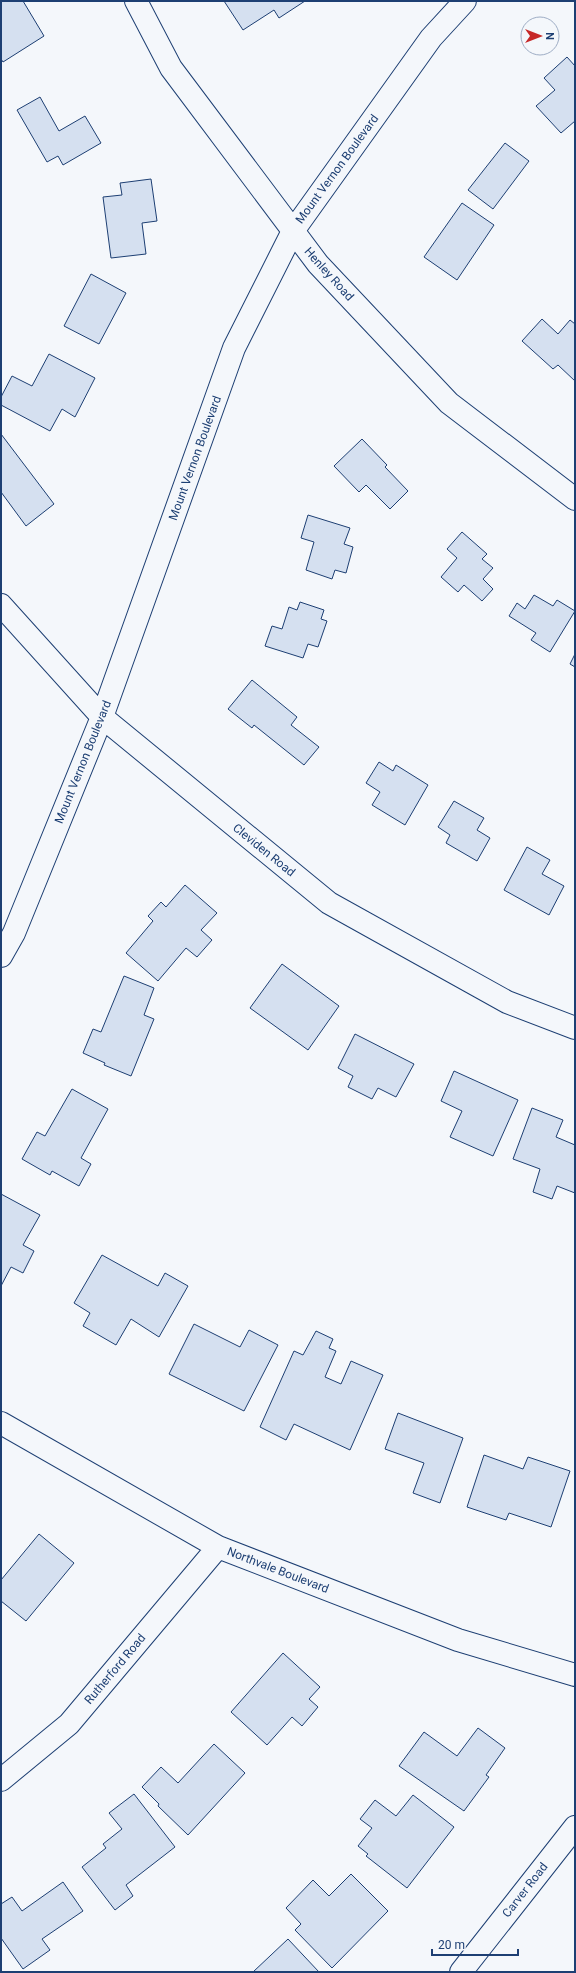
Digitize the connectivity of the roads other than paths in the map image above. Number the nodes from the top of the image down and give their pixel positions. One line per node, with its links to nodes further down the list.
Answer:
1 (136, 1): 3 (street, Henley Road)
2 (465, 1): 3 (street, Mount Vernon Boulevard)
3 (293, 231): 4 (street, Henley Road); 6 (street, Mount Vernon Boulevard)
4 (575, 499)
5 (1, 605): 6 (street, Cleviden Road)
6 (102, 717): 7 (street, Mount Vernon Boulevard); 8 (street, Cleviden Road)
7 (1, 956)
8 (575, 1028)
9 (1, 1423): 10 (street, Northvale Boulevard)
10 (218, 1547): 11 (street, Northvale Boulevard); 12 (street, Rutherford Road)
11 (575, 1675)
12 (1, 1780)
13 (575, 1827): 14 (street, Carver Road)
14 (461, 1972)

